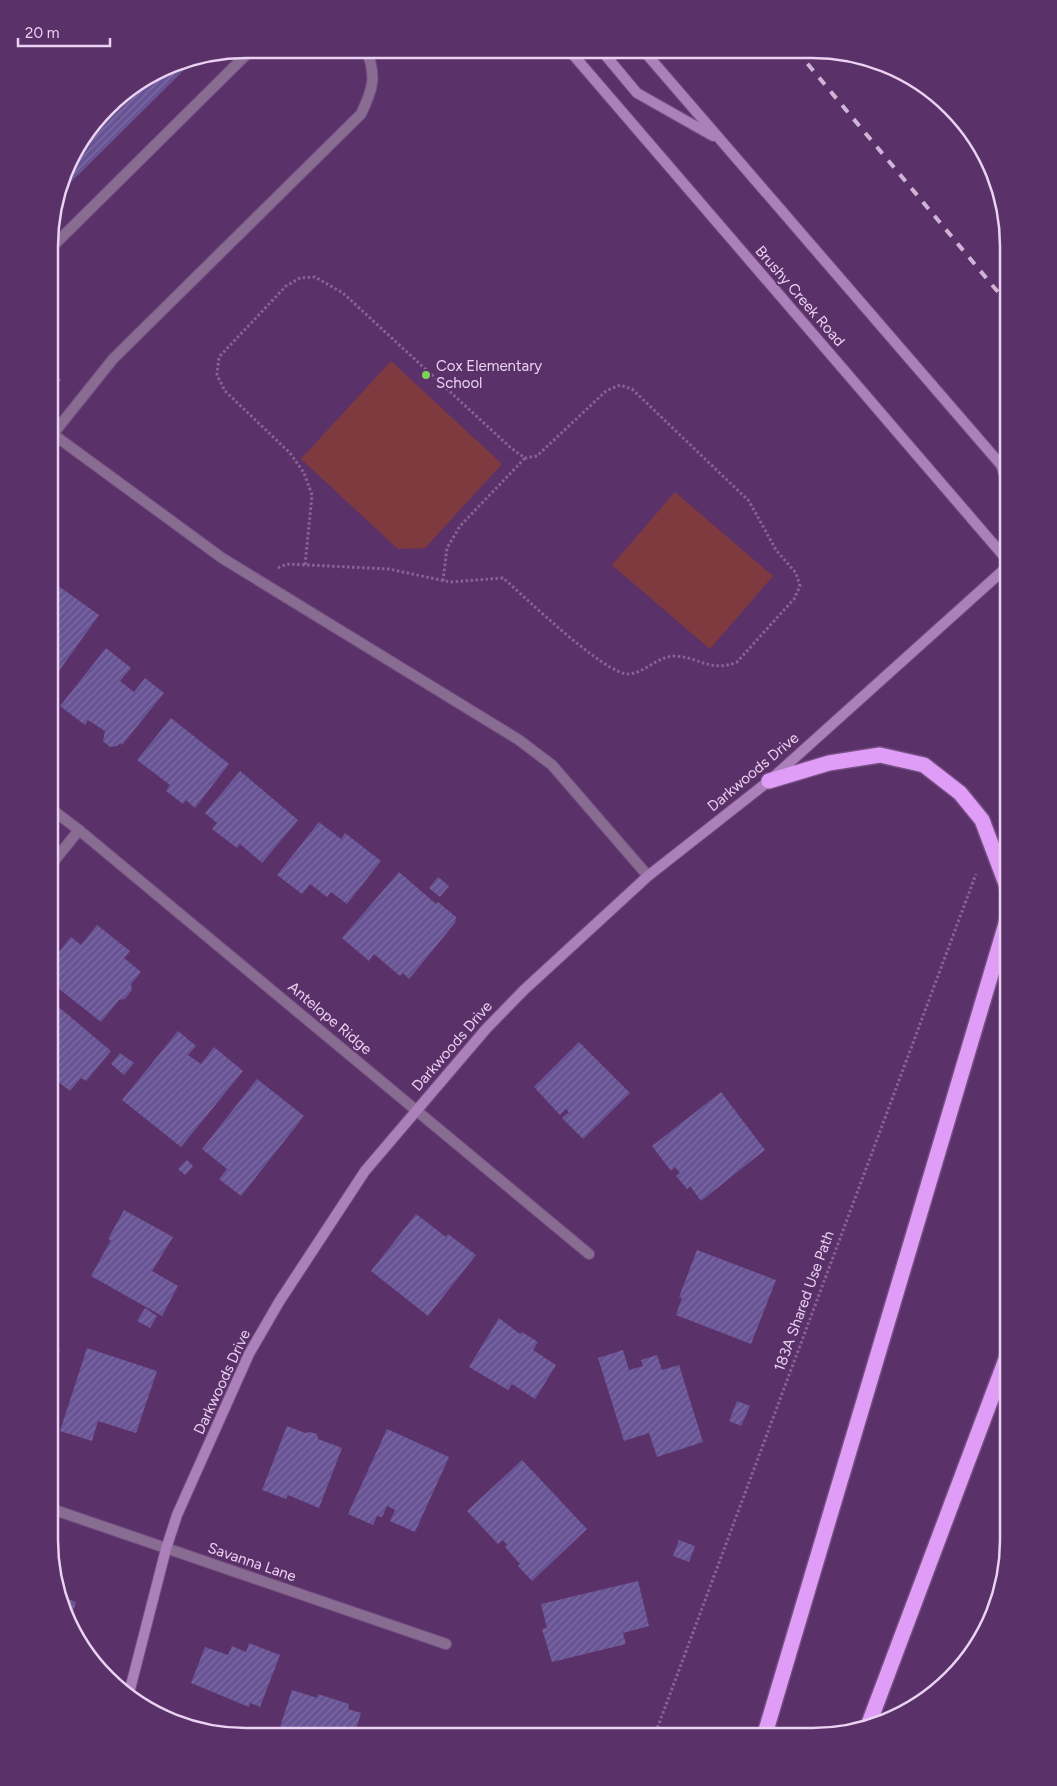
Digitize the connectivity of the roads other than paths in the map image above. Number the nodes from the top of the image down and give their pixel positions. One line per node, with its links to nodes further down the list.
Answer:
1 (243, 58): 7 (street)
2 (370, 58): 8 (street)
3 (576, 58): 11 (street, Brushy Creek Road)
4 (608, 58): 6 (street)
5 (650, 58): 6 (street)
6 (721, 141): 10 (street)
7 (58, 241)
8 (58, 426)
9 (58, 438): 18 (street)
10 (1000, 464)
11 (1000, 552)
12 (1000, 573): 13 (street, Darkwoods Drive)
13 (769, 781): 17 (highway); 18 (street, Darkwoods Drive)
14 (58, 814): 15 (street, Antelope Ridge)
15 (79, 830): 16 (street); 20 (street, Antelope Ridge)
16 (58, 856)
17 (1000, 868)
18 (648, 876): 20 (street, Darkwoods Drive)
19 (1000, 944): 28 (highway)
20 (417, 1109): 21 (street, Antelope Ridge); 24 (street, Darkwoods Drive)
21 (589, 1254)
22 (1000, 1375): 27 (highway)
23 (58, 1511): 24 (street, Savanna Lane)
24 (166, 1550): 25 (street, Savanna Lane); 26 (street, Darkwoods Drive)
25 (446, 1644)
26 (130, 1689)
27 (870, 1719)
28 (767, 1728)

